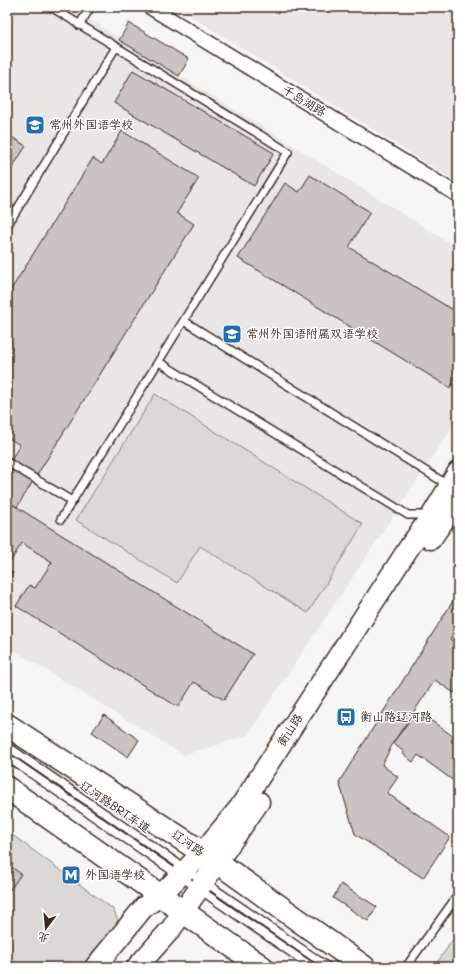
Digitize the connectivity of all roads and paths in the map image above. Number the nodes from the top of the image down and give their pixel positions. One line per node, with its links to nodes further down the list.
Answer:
1 (51, 7): 4 (lane)
2 (91, 7): 4 (lane)
3 (150, 7): 6 (street, 千岛湖路)
4 (80, 25): 5 (lane)
5 (116, 47): 7 (lane); 8 (lane)
6 (458, 195)
7 (7, 226)
8 (184, 321): 9 (lane); 11 (lane)
9 (159, 362): 12 (lane); 13 (lane)
10 (7, 462): 12 (lane)
11 (456, 487): 13 (street, 衡山路)
12 (72, 501): 14 (lane)
13 (444, 517): 19 (street, 衡山路)
14 (61, 519)
15 (7, 725): 19 (main road, 辽河路)
16 (7, 746): 20 (lane, 辽河路BRT车道)
17 (7, 757): 20 (lane, 辽河路BRT车道)
18 (7, 788): 22 (main road)
19 (210, 857): 20 (street, 衡山路); 21 (street, 衡山路); 30 (main road, 辽河路)
20 (183, 872): 21 (lane, 辽河路BRT车道); 22 (street, 衡山路)
21 (201, 885): 24 (street, 衡山路); 28 (lane, 辽河路BRT车道); 29 (lane, 辽河路BRT车道)
22 (160, 895): 24 (main road); 25 (street, 衡山路)
23 (458, 895): 31 (lane)
24 (182, 911): 26 (street, 衡山路); 27 (main road)
25 (95, 967)
26 (137, 967)
27 (262, 967)
28 (312, 967)
29 (328, 967)
30 (364, 967)
31 (406, 967)

